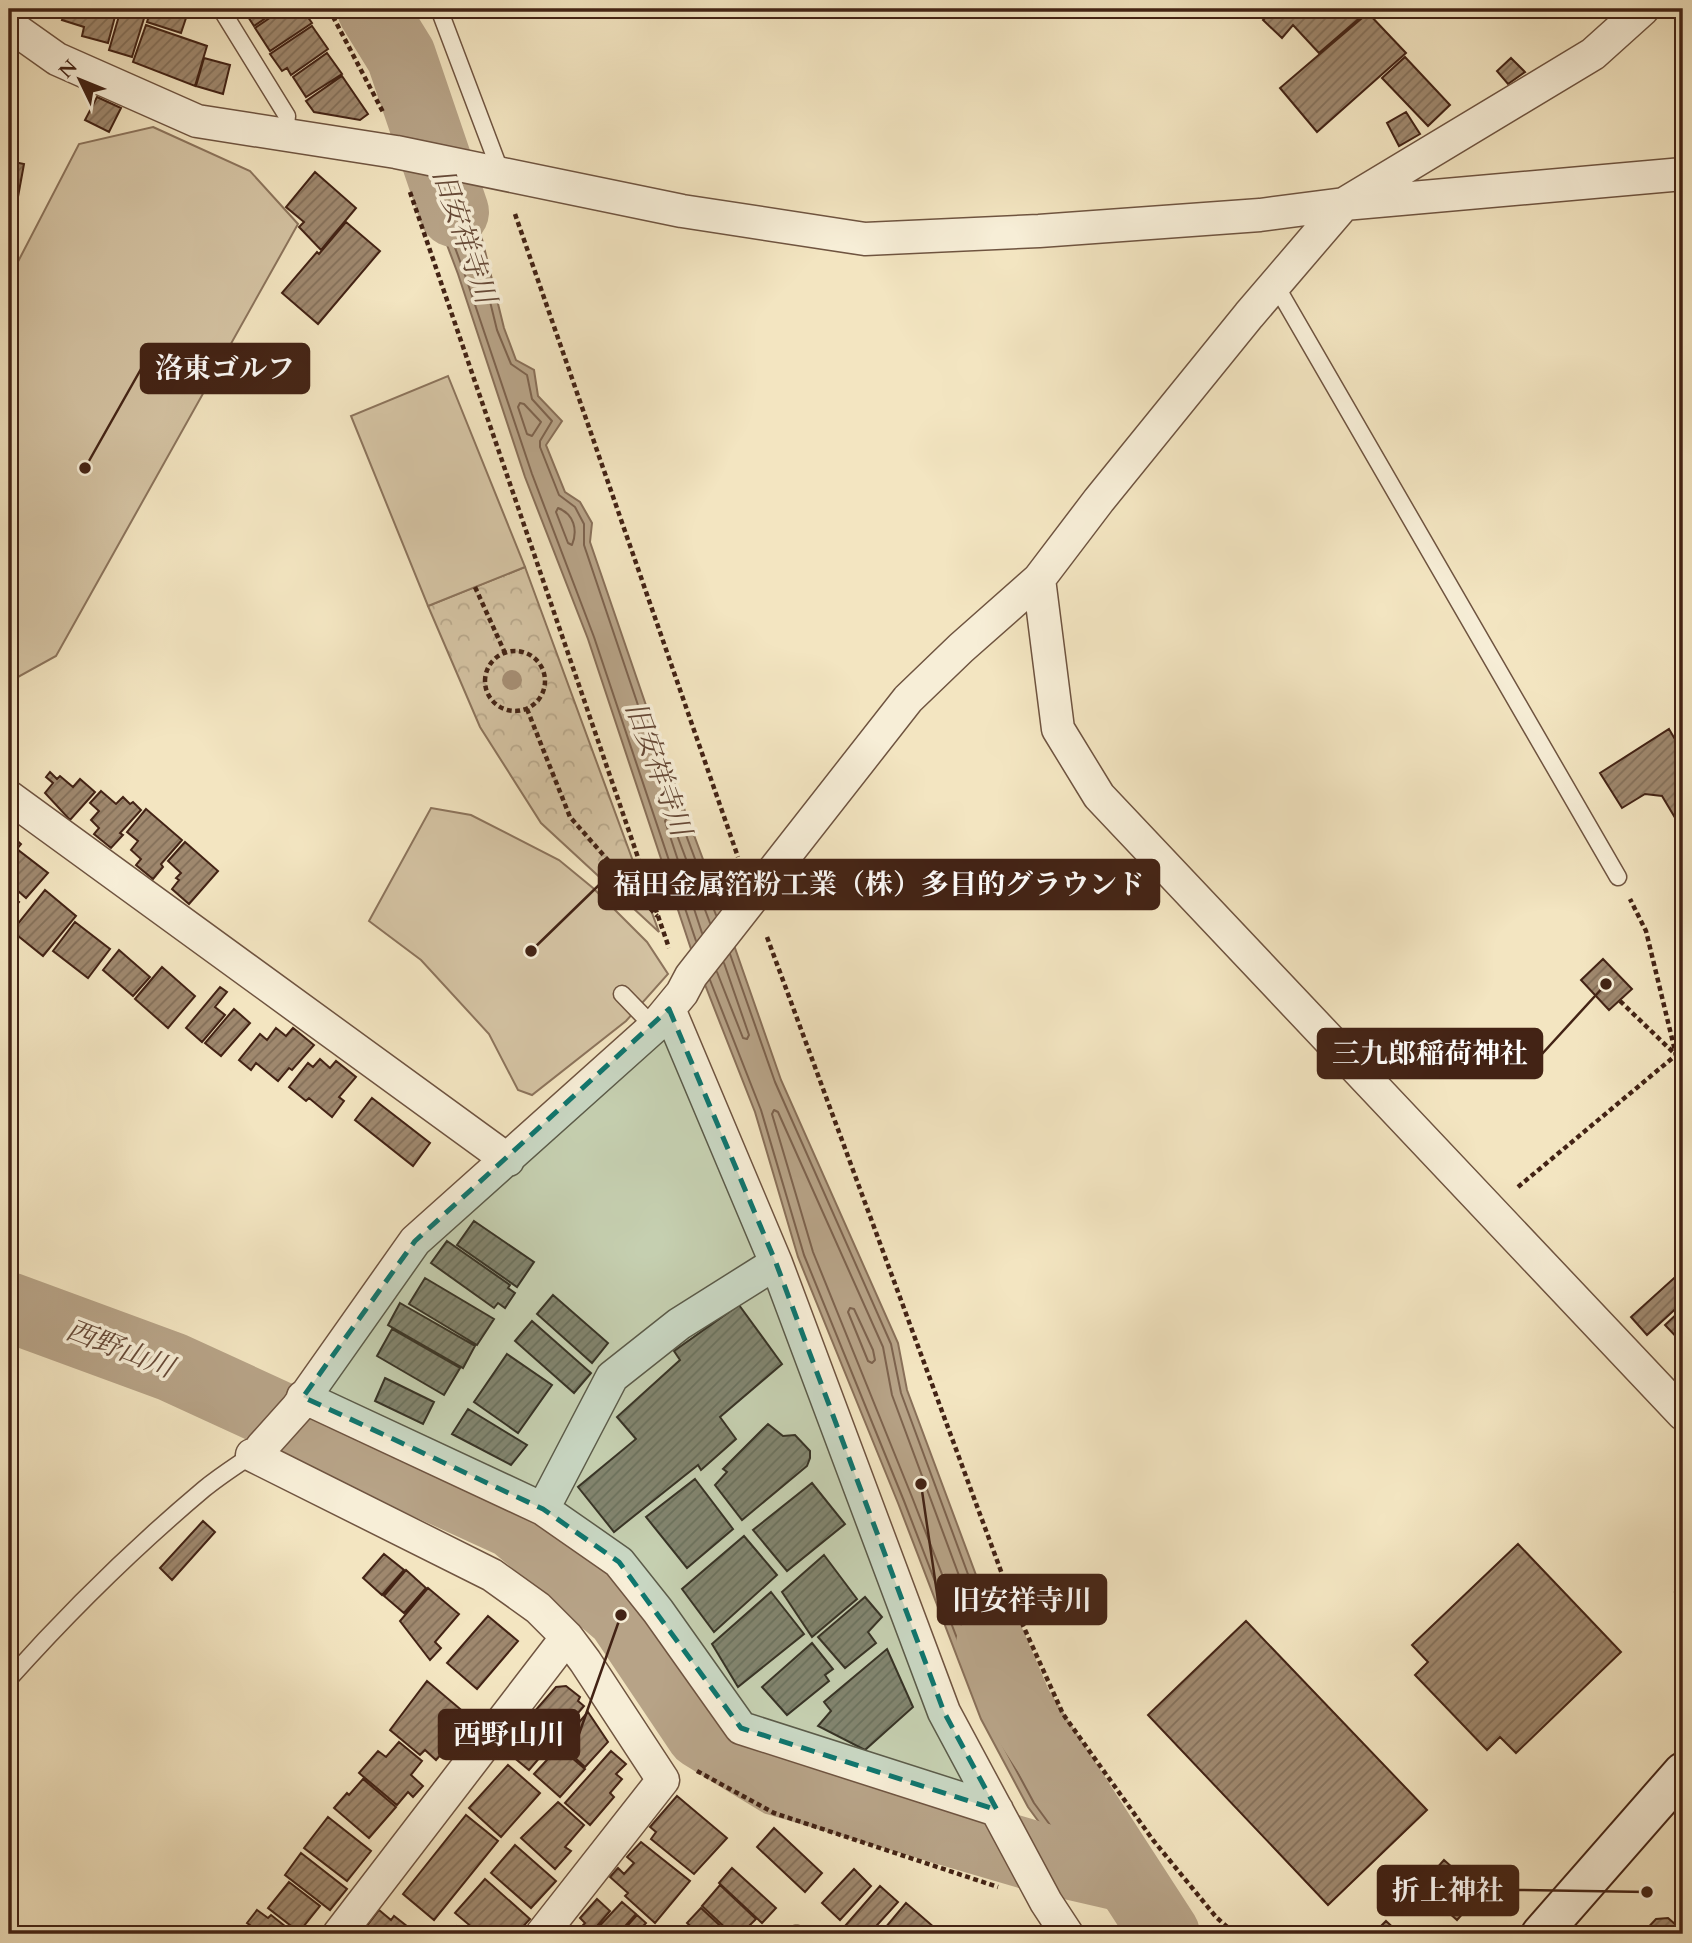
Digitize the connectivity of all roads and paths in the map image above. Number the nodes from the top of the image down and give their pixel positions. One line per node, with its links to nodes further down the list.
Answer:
1 (221, 9): 6 (lane)
2 (329, 9): 7 (path)
3 (439, 9): 8 (lane)
4 (1643, 9): 10 (street)
5 (9, 24): 6 (street)
6 (285, 135): 7 (street)
7 (396, 152): 8 (street); 19 (path)
8 (501, 173): 10 (street); 18 (path)
9 (1683, 174): 10 (street)
10 (1343, 204): 11 (street)
11 (1275, 284): 12 (street); 17 (lane)
12 (1039, 579): 18 (street); 29 (street)
13 (475, 587): 14 (path)
14 (505, 653): 15 (path); 15 (path)
15 (527, 709): 19 (path)
16 (9, 797): 25 (street)
17 (1618, 877): 24 (path)
18 (751, 902): 21 (street); 41 (path)
19 (659, 919): 21 (path)
20 (622, 994): 21 (lane)
21 (674, 1001): 25 (street); 27 (street)
22 (1619, 1001): 24 (path)
23 (1683, 1048): 24 (path)
24 (1676, 1055): 26 (path)
25 (508, 1160): 28 (street)
26 (1528, 1178)
27 (776, 1263): 31 (street); 36 (street)
28 (300, 1402): 30 (street); 31 (street)
29 (1683, 1415)
30 (257, 1451): 32 (street); 33 (lane)
31 (544, 1509): 36 (street)
32 (567, 1637): 38 (street); 39 (street)
33 (9, 1679)
34 (696, 1770): 37 (path)
35 (1683, 1772): 42 (main road)
36 (997, 1810): 37 (street)
37 (1046, 1902): 40 (street)
38 (339, 1934)
39 (542, 1934)
40 (1067, 1934)
41 (1235, 1934)
42 (1541, 1934)

